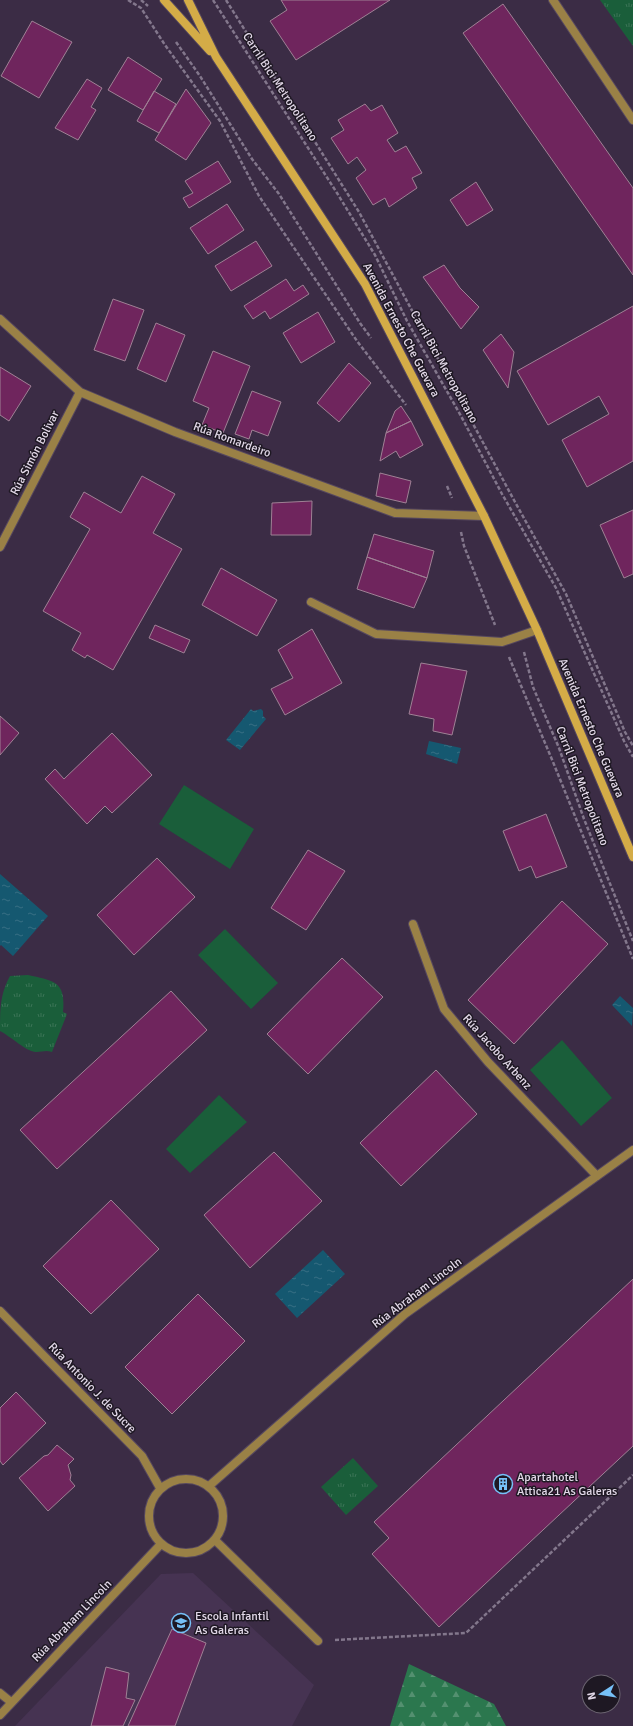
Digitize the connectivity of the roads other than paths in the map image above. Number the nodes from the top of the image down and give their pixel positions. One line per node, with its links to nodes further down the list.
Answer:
1 (164, 0): 4 (main road, Avenida Ernesto Che Guevara)
2 (188, 0): 4 (main road, Avenida Ernesto Che Guevara)
3 (553, 0): 5 (street)
4 (216, 57): 8 (main road, Avenida Ernesto Che Guevara)
5 (633, 120)
6 (0, 319): 7 (street, Rúa Romardeiro)
7 (80, 392): 8 (street, Rúa Romardeiro); 9 (street, Rúa Simón Bolivar)
8 (484, 516): 11 (main road, Avenida Ernesto Che Guevara)
9 (0, 547)
10 (312, 602): 11 (street)
11 (536, 630): 12 (main road, Avenida Ernesto Che Guevara)
12 (633, 857)
13 (412, 924): 15 (street, Rúa Jacobo Arbenz)
14 (633, 1150): 15 (street, Rúa Abraham Lincoln)
15 (597, 1176): 17 (street, Rúa Abraham Lincoln)
16 (0, 1311): 18 (street, Rúa Antonio J. de Sucre)
17 (209, 1486): 18 (street); 19 (street)
18 (160, 1488): 20 (street)
19 (215, 1540): 20 (street); 21 (street)
20 (161, 1544): 23 (street, Rúa Abraham Lincoln)
21 (318, 1641)
22 (0, 1693): 23 (street)
23 (11, 1702): 24 (street, Rúa Abraham Lincoln)
24 (0, 1715)

